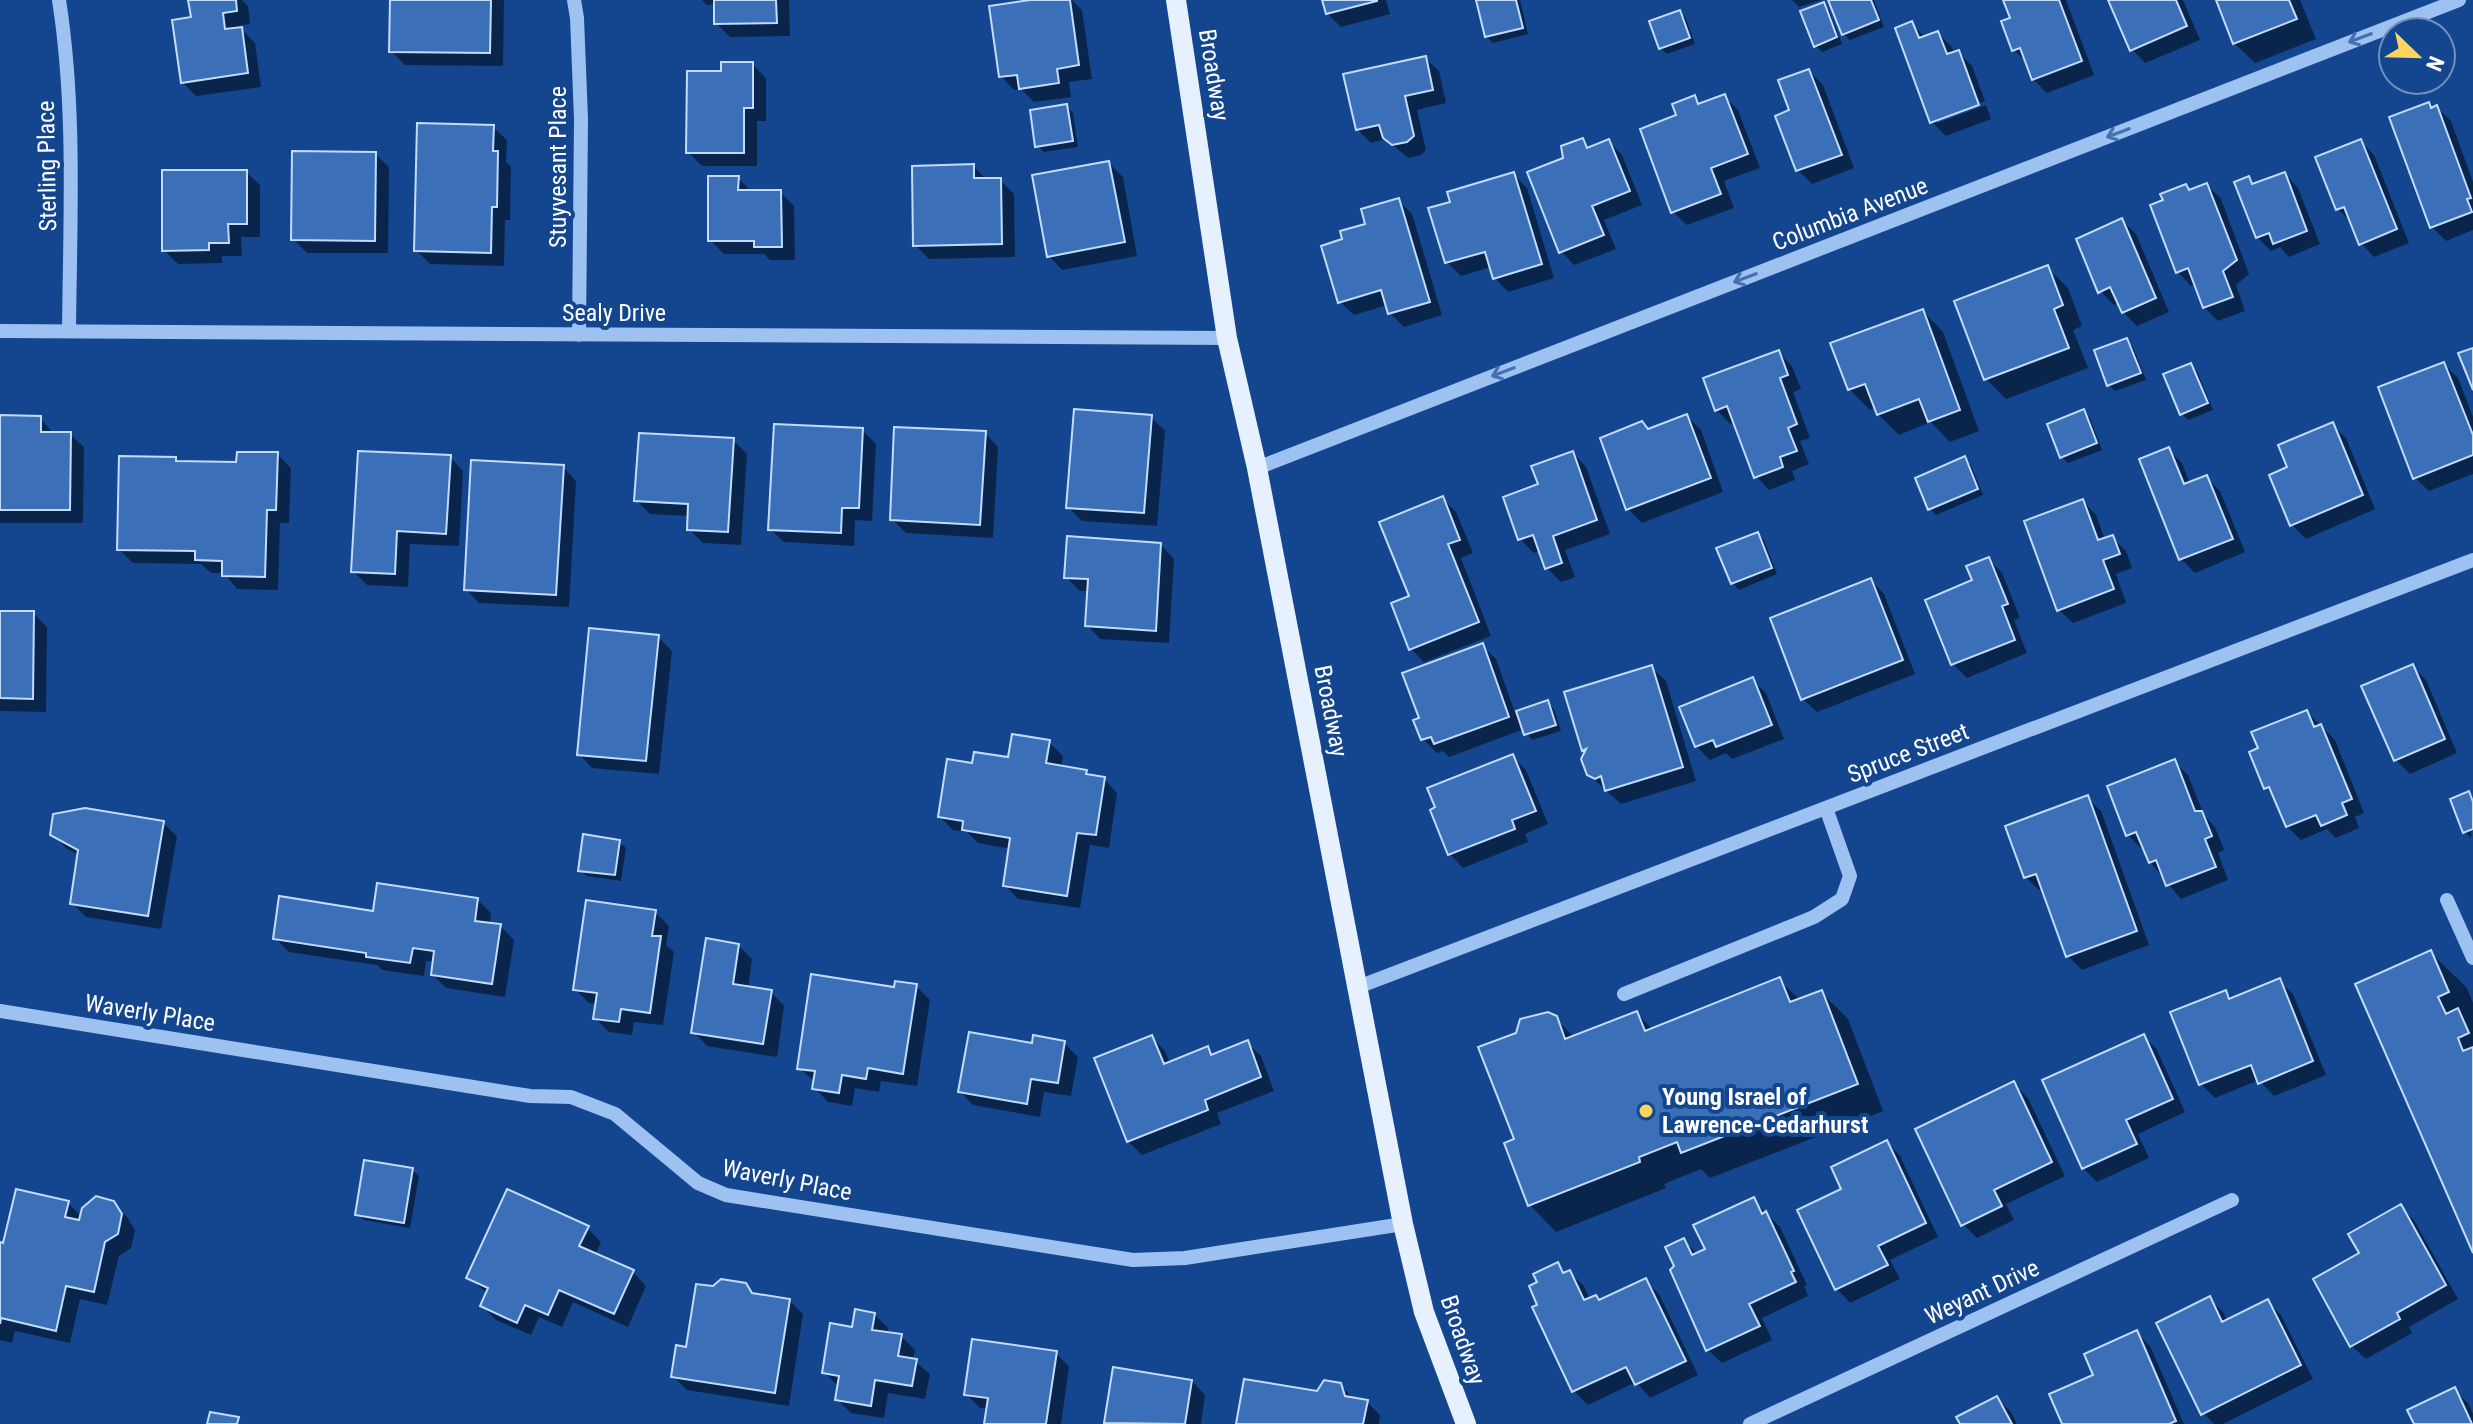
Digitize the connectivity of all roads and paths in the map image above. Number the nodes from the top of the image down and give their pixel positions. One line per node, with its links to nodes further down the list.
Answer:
1 (59, 0): 6 (street, Sterling Place)
2 (574, 0): 7 (street, Stuyvesant Place)
3 (1176, 0): 8 (main road, Broadway)
4 (2459, 0): 9 (street, Columbia Avenue, one-way to 9)
5 (0, 331): 6 (street, Sealy Drive)
6 (69, 331): 7 (street, Sealy Drive)
7 (579, 335): 8 (street, Sealy Drive)
8 (1227, 338): 9 (main road, Broadway)
9 (1257, 468): 14 (main road, Broadway)
10 (2473, 560): 11 (street, Spruce Street)
11 (1826, 808): 14 (street, Spruce Street); 15 (street)
12 (2447, 900): 13 (street)
13 (2473, 958)
14 (1358, 987): 18 (main road, Broadway)
15 (1624, 994)
16 (0, 1011): 18 (street, Waverly Place)
17 (2232, 1200): 20 (street, Weyant Drive)
18 (1403, 1224): 19 (main road, Broadway)
19 (1466, 1424)
20 (1750, 1424)

